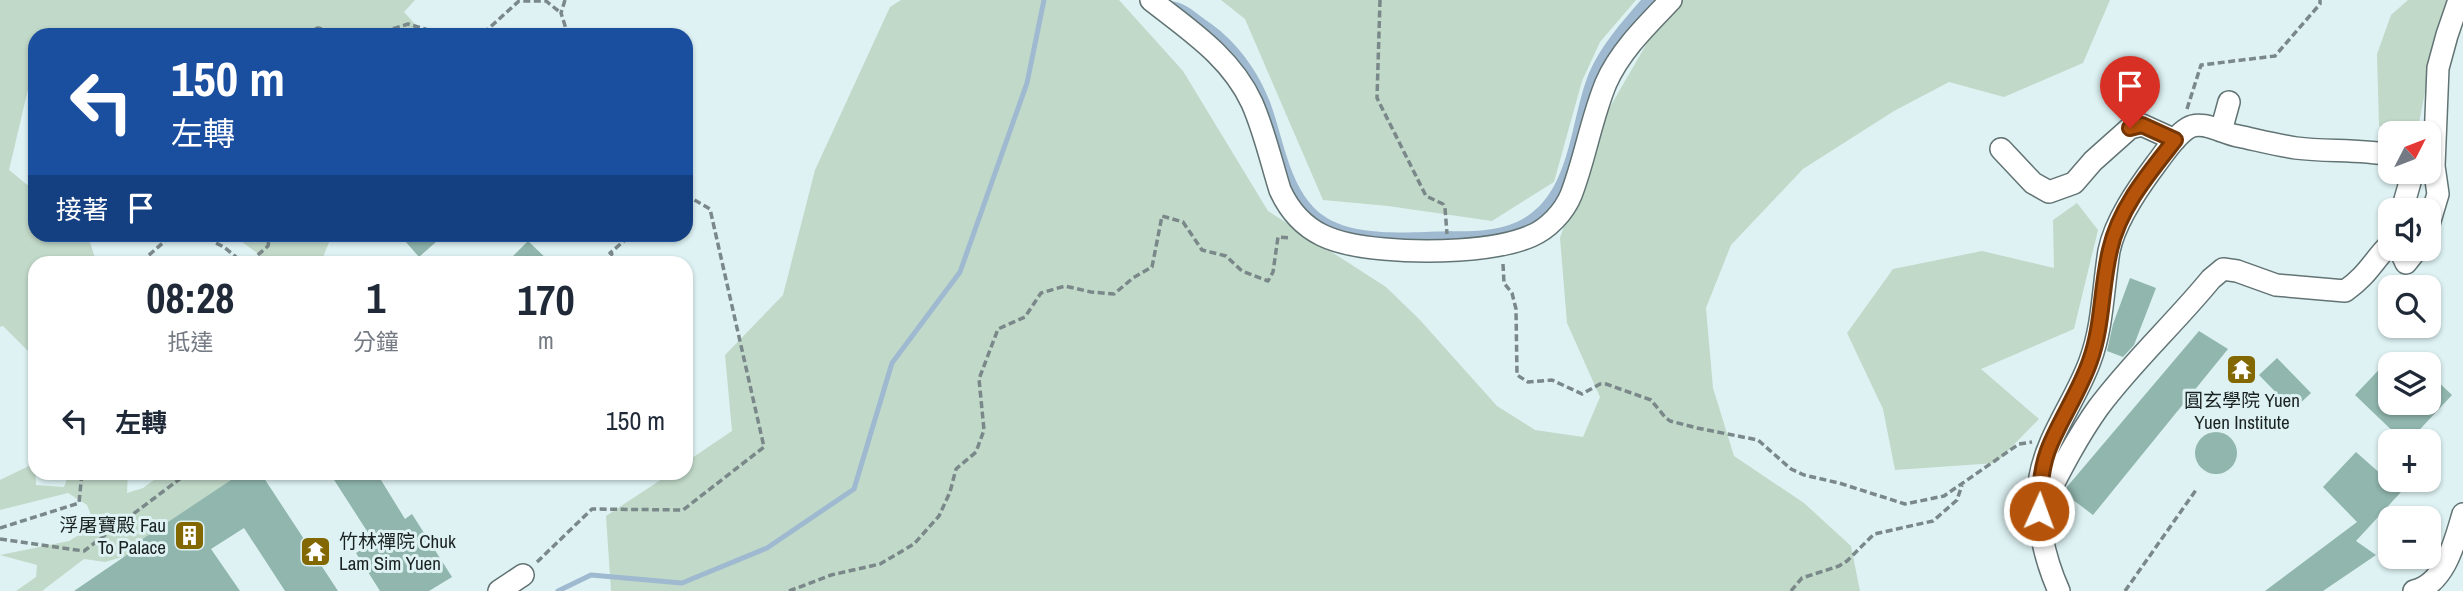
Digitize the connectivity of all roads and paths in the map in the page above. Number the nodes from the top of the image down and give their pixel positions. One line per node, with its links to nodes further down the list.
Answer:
1 (565, 0): 7 (path)
2 (1151, 0): 24 (street)
3 (1380, 0): 24 (path)
4 (1671, 0): 24 (street)
5 (2320, 0): 14 (path)
6 (2459, 0): 17 (street)
7 (561, 13): 10 (path); 11 (path)
8 (395, 28): 9 (path)
9 (422, 28)
10 (489, 28)
11 (566, 28)
12 (2229, 102): 13 (street)
13 (2221, 131): 14 (street); 16 (street)
14 (2175, 140): 15 (street); 36 (street)
15 (2001, 149)
16 (2378, 153)
17 (2437, 198)
18 (693, 199): 40 (path)
19 (1297, 238): 42 (path)
20 (164, 242): 25 (path)
21 (214, 242): 26 (path)
22 (269, 242): 27 (path)
23 (623, 242): 28 (path)
24 (1448, 249)
25 (148, 256)
26 (235, 256)
27 (257, 256)
28 (614, 256)
29 (2378, 258): 36 (street)
30 (1504, 283): 34 (path)
31 (2037, 442): 34 (path)
32 (81, 480): 38 (path)
33 (179, 480): 39 (path)
34 (1963, 483): 43 (path)
35 (2196, 490): 45 (path)
36 (2039, 511): 44 (street)
37 (2463, 514): 46 (street)
38 (0, 528)
39 (0, 539)
40 (523, 575): 41 (street)
41 (499, 591)
42 (789, 591)
43 (1791, 591)
44 (2060, 591)
45 (2125, 591)
46 (2414, 591)

